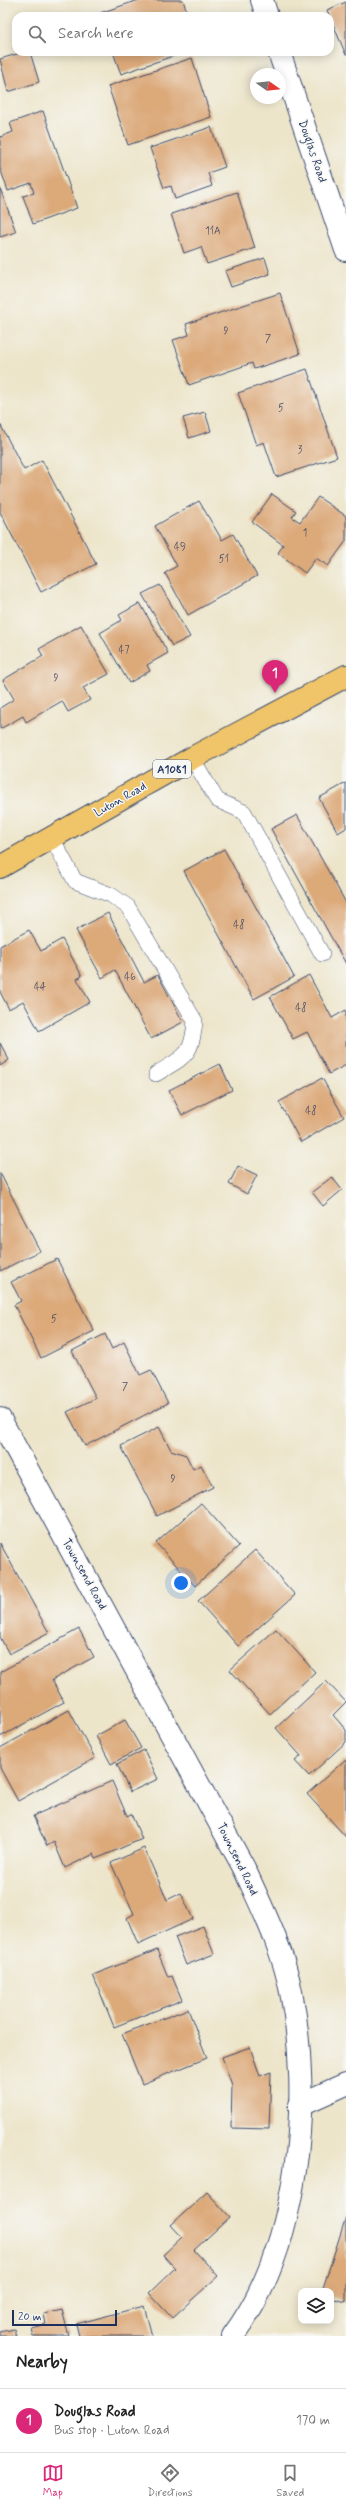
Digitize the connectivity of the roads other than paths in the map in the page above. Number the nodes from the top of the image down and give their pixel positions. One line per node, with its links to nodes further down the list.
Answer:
1 (262, 0): 2 (street)
2 (266, 12)
3 (280, 56): 4 (street, Douglas Road)
4 (346, 250)
5 (346, 676): 6 (main road, Luton Road / A1081)
6 (192, 758): 7 (main road, Luton Road / A1081); 9 (lane)
7 (52, 838): 8 (main road, Luton Road / A1081); 10 (lane)
8 (2, 861)
9 (322, 954)
10 (156, 1074)
11 (0, 1419): 13 (street, Townsend Road)
12 (346, 2084): 13 (street)
13 (299, 2105): 14 (street, Townsend Road)
14 (233, 2336)

